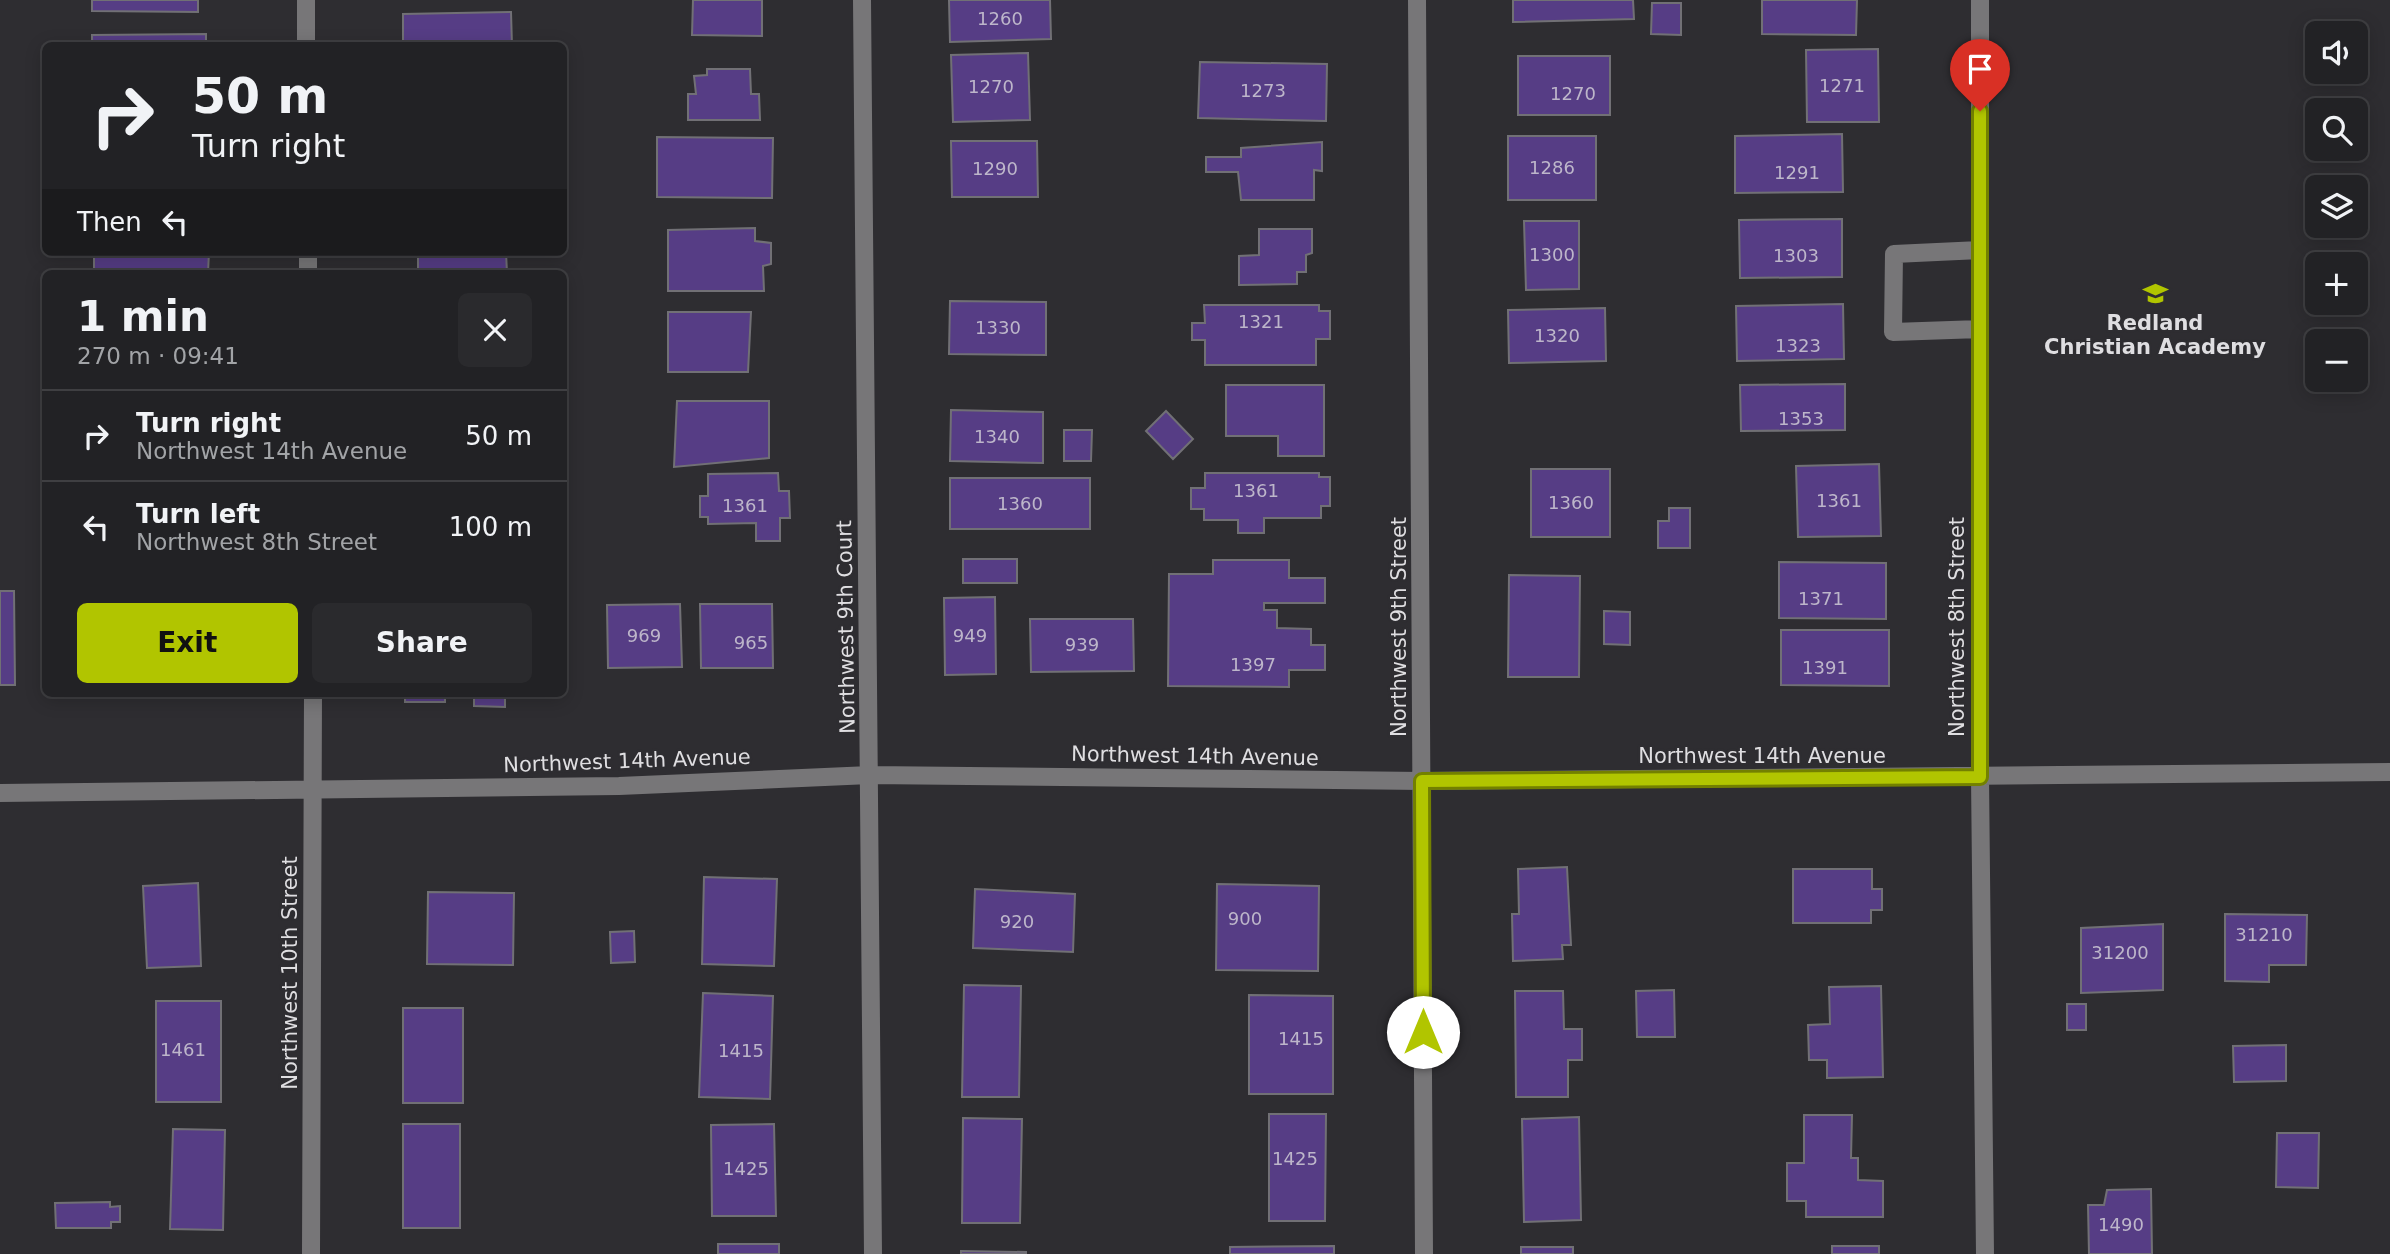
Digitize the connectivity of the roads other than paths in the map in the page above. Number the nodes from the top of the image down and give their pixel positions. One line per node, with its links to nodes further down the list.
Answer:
1 (306, 0): 5 (street)
2 (862, 0): 10 (street, Northwest 9th Court)
3 (1417, 0): 12 (street, Northwest 9th Street)
4 (1980, 0): 6 (street, Northwest 8th Street)
5 (306, 42)
6 (1980, 250): 7 (street, Northwest 8th Street); 7 (street)
7 (1980, 329): 11 (street, Northwest 8th Street)
8 (313, 697): 13 (street, Northwest 10th Street)
9 (2390, 772): 11 (street, Northwest 14th Avenue)
10 (870, 775): 12 (street, Northwest 14th Avenue); 13 (street, Northwest 14th Avenue); 16 (street, Northwest 9th Court)
11 (1980, 777): 12 (street, Northwest 14th Avenue); 18 (street, Northwest 8th Street)
12 (1422, 781): 17 (street, Northwest 9th Street)
13 (314, 789): 14 (street, Northwest 14th Avenue); 15 (street, Northwest 10th Street)
14 (0, 793)
15 (311, 1254)
16 (873, 1254)
17 (1424, 1254)
18 (1985, 1254)

